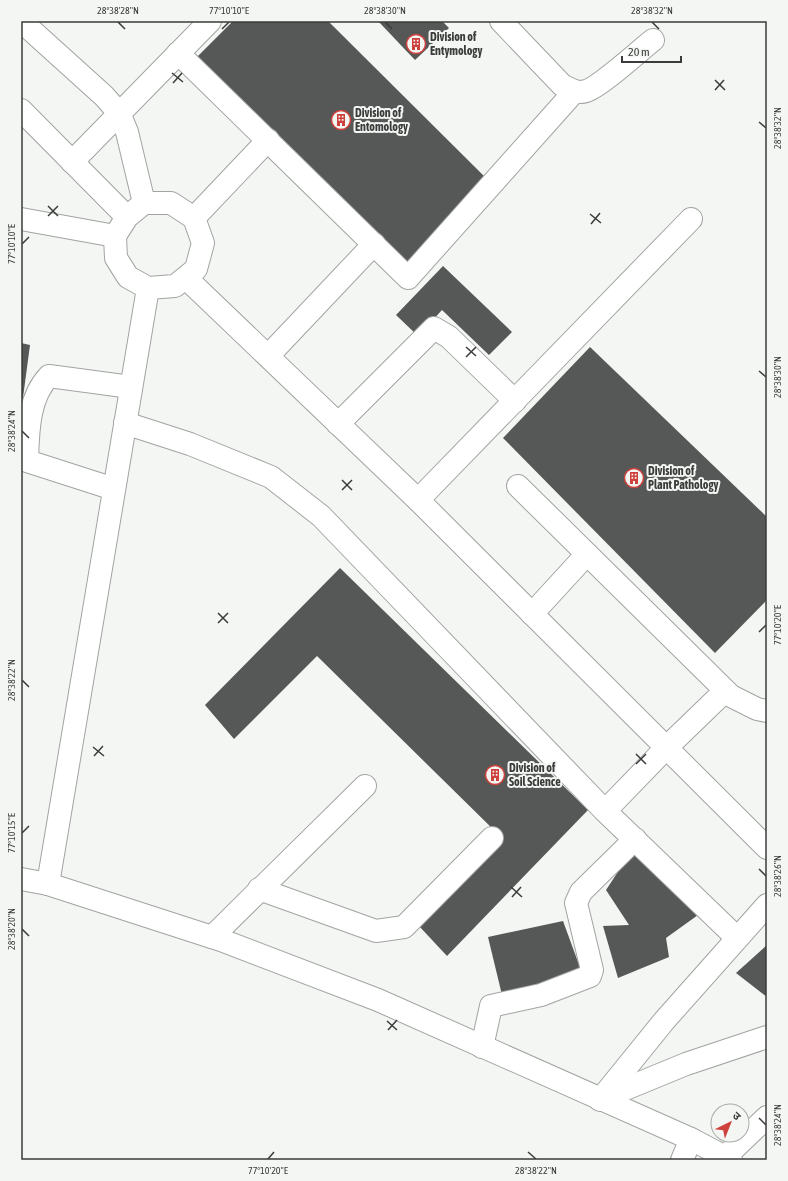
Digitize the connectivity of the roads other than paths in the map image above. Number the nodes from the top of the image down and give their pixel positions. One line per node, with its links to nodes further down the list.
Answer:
1 (21, 21): 8 (street)
2 (210, 21): 5 (street)
3 (501, 21): 6 (street)
4 (653, 40): 6 (street)
5 (178, 53): 8 (street); 9 (street)
6 (574, 92): 17 (street)
7 (21, 110): 10 (street)
8 (119, 113): 10 (street); 11 (street)
9 (268, 140): 13 (street); 17 (street)
10 (72, 162): 12 (street)
11 (144, 203): 12 (street); 13 (street)
12 (127, 217): 16 (street)
13 (194, 218): 18 (street)
14 (21, 219): 16 (street)
15 (691, 219): 22 (street)
16 (115, 236): 19 (street)
17 (374, 244): 20 (street)
18 (186, 278): 19 (street); 20 (street)
19 (148, 288): 21 (street)
20 (268, 356): 24 (street)
21 (131, 387): 23 (street); 26 (street)
22 (515, 401): 24 (street); 27 (street)
23 (125, 423): 26 (street); 34 (street)
24 (338, 424): 27 (street)
25 (518, 486): 28 (street)
26 (114, 489): 39 (street)
27 (418, 500): 29 (street)
28 (587, 554): 29 (street); 30 (street)
29 (532, 614): 32 (street)
30 (725, 691): 31 (street); 32 (street)
31 (767, 710)
32 (666, 748): 34 (street); 37 (street)
33 (364, 786): 40 (street)
34 (605, 811): 36 (street)
35 (492, 838): 40 (street)
36 (634, 839): 43 (street); 45 (street)
37 (767, 848)
38 (21, 878): 39 (street)
39 (48, 884): 42 (street)
40 (260, 890): 42 (street)
41 (767, 905): 43 (street)
42 (212, 937): 45 (street)
43 (738, 938): 46 (street)
44 (767, 1037): 46 (street)
45 (482, 1047): 46 (street)
46 (600, 1100): 48 (street)
47 (767, 1117): 49 (street)
48 (691, 1139): 49 (street); 50 (street)
49 (728, 1159)
50 (682, 1160)

